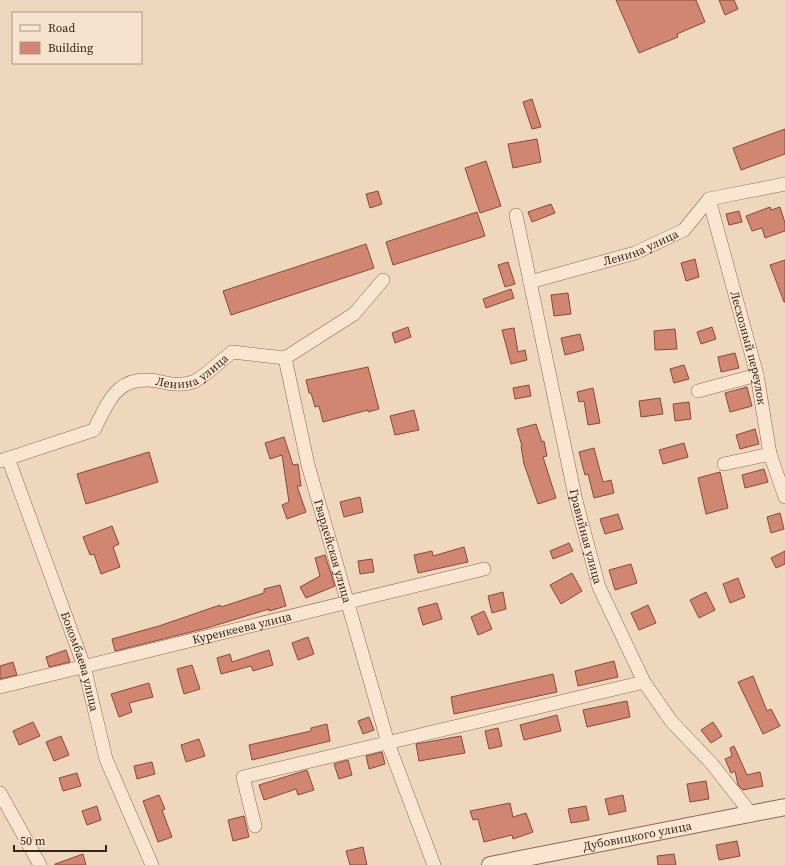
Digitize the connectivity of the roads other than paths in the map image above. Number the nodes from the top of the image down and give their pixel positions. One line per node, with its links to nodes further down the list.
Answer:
1 (785, 184): 2 (street)
2 (709, 198): 5 (street, Ленина улица); 7 (street, Лесхозный переулок)
3 (516, 215): 5 (street, Гравийная улица)
4 (383, 280): 6 (street)
5 (530, 282): 16 (street, Гравийная улица)
6 (285, 358): 10 (street, Ленина улица); 14 (street, Гвардейская улица)
7 (756, 374): 8 (street); 9 (street, Лесхозный переулок)
8 (698, 391)
9 (770, 454): 11 (street); 12 (street, Лесхозный переулок)
10 (4, 460): 15 (street, Бокомбаева улица)
11 (724, 464)
12 (785, 497)
13 (484, 569): 14 (street, Куренкеева улица)
14 (347, 602): 15 (street, Куренкеева улица); 18 (street, Гвардейская улица)
15 (84, 666): 17 (street, Куренкеева улица); 24 (street, Бокомбаева улица)
16 (644, 682): 18 (street); 21 (street, Гравийная улица)
17 (0, 687)
18 (388, 743): 22 (street); 25 (street, Гвардейская улица)
19 (0, 793): 23 (street)
20 (785, 807): 21 (street, Дубовицкого улица)
21 (752, 815): 26 (street, Дубовицкого улица)
22 (255, 826)
23 (40, 865)
24 (152, 865)
25 (434, 865)
26 (490, 865)

